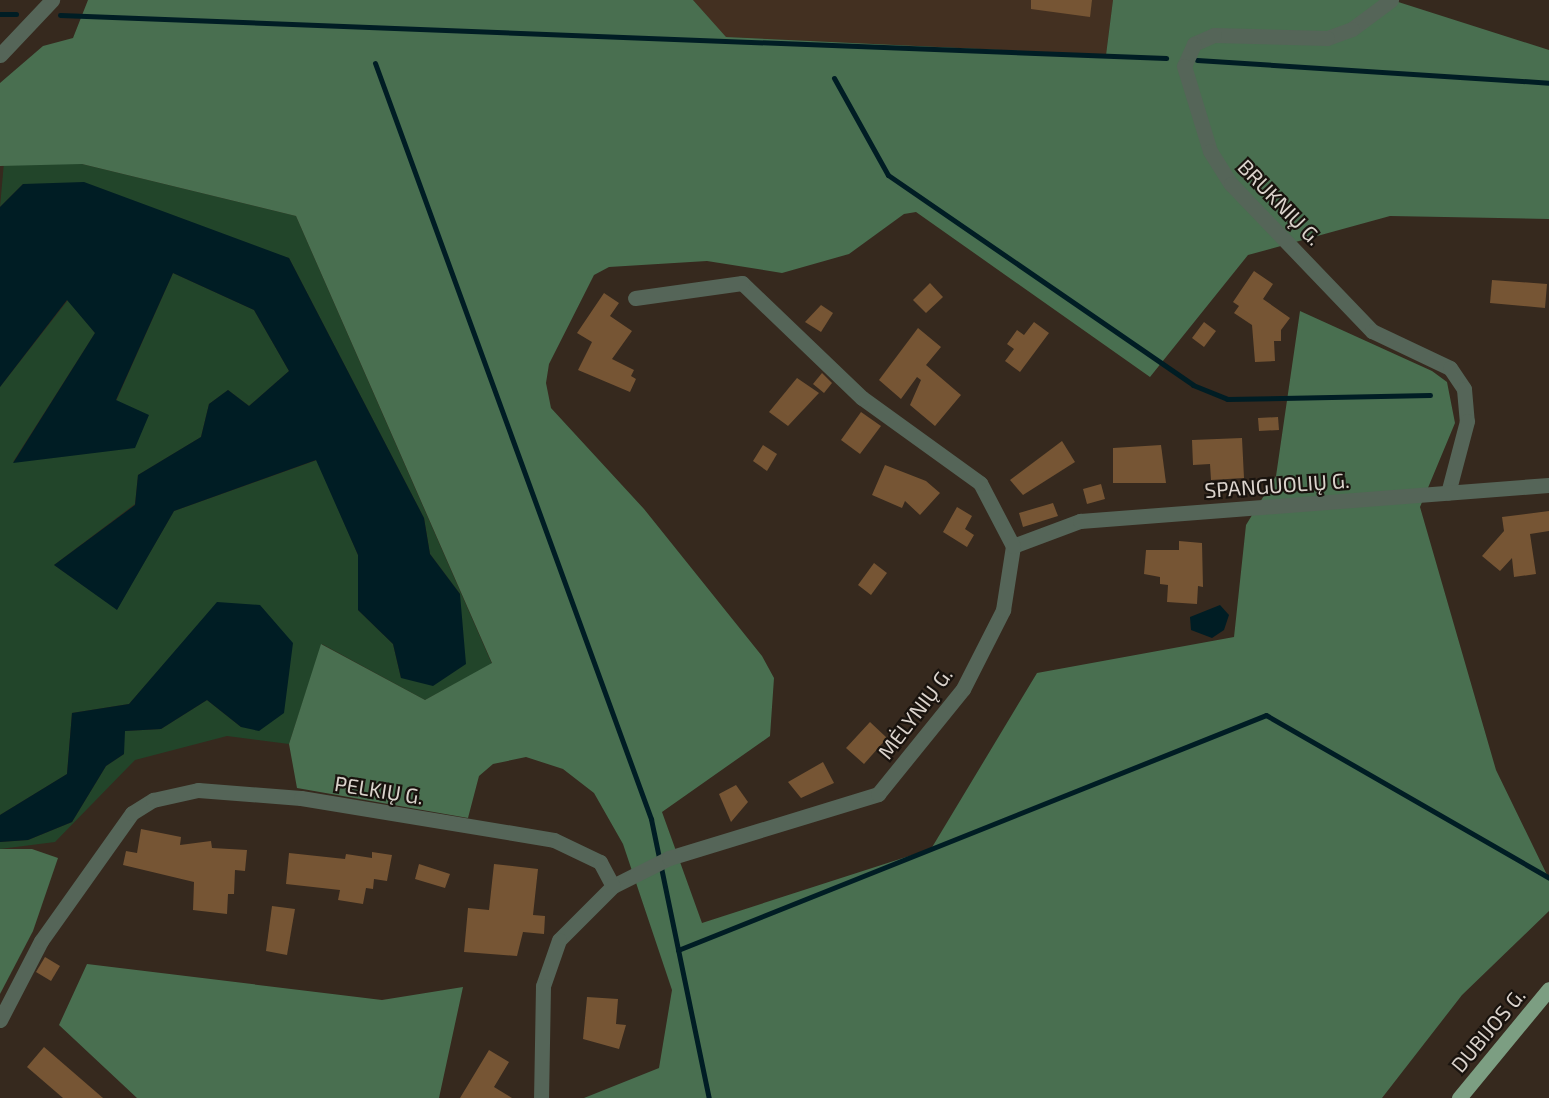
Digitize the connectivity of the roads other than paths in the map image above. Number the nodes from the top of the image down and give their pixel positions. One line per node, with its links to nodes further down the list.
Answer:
1 (52, 0): 3 (street)
2 (1391, 0): 6 (street, BRUKNIŲ G.)
3 (0, 55)
4 (634, 298): 7 (street)
5 (1549, 485): 6 (street, SPANGUOLIŲ G.)
6 (1448, 493): 7 (street, SPANGUOLIŲ G.)
7 (1013, 546): 8 (street, MĖLYNIŲ G.)
8 (613, 886): 10 (street, PELKIŲ G.); 11 (street)
9 (1549, 989): 12 (main road, DUBIJOS G.)
10 (0, 1020)
11 (541, 1098)
12 (1459, 1098)

